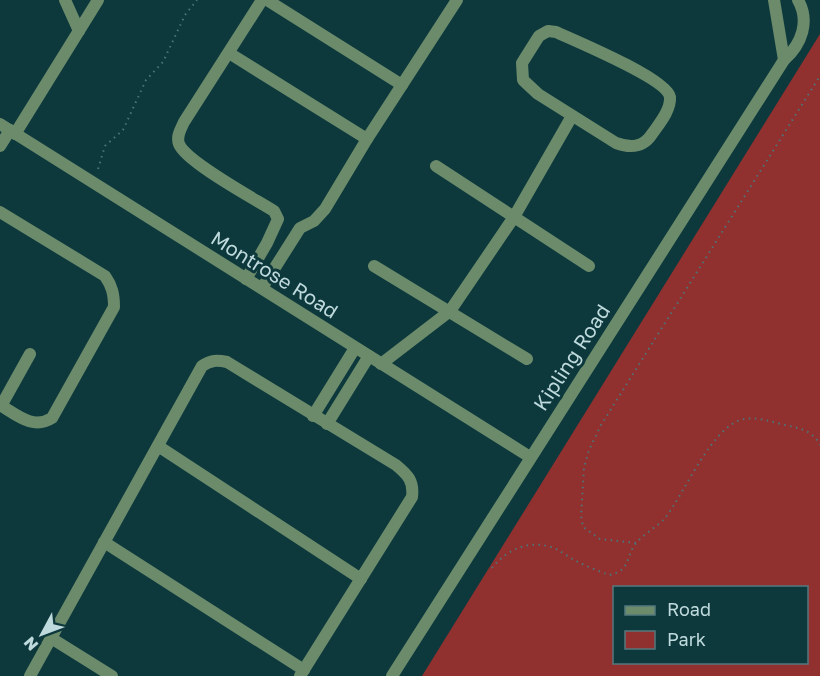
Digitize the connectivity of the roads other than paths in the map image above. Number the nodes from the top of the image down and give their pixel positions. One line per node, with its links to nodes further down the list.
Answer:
1 (65, 0): 7 (street)
2 (99, 0): 7 (street)
3 (264, 0): 8 (street); 10 (street)
4 (457, 0): 10 (street)
5 (775, 0): 9 (street)
6 (798, 0): 9 (street, Kipling Road)
7 (78, 31): 12 (street)
8 (228, 53): 13 (street); 20 (street)
9 (784, 60): 32 (street, Kipling Road)
10 (402, 85): 13 (street)
11 (572, 116): 11 (street); 17 (street)
12 (8, 129): 14 (street); 20 (street, Montrose Road)
13 (367, 139): 21 (street)
14 (0, 146)
15 (436, 166): 17 (street)
16 (2, 217): 28 (street)
17 (514, 217): 19 (street); 22 (street)
18 (374, 266): 22 (street)
19 (589, 266)
20 (246, 279): 21 (street, Montrose Road)
21 (262, 288): 23 (street, Montrose Road)
22 (450, 311): 26 (street); 27 (street)
23 (355, 348): 25 (street, Montrose Road); 29 (street)
24 (30, 354): 28 (street)
25 (369, 356): 27 (street, Montrose Road); 30 (street)
26 (527, 359)
27 (381, 364): 32 (street, Montrose Road)
28 (1, 406)
29 (313, 416): 30 (street); 31 (street)
30 (327, 424): 34 (street)
31 (158, 446): 33 (street); 34 (street)
32 (530, 457): 39 (street, Kipling Road)
33 (104, 542): 35 (street); 36 (street)
34 (361, 579): 36 (street)
35 (51, 638): 37 (street); 38 (street)
36 (302, 673)
37 (30, 676)
38 (112, 676)
39 (392, 676)

